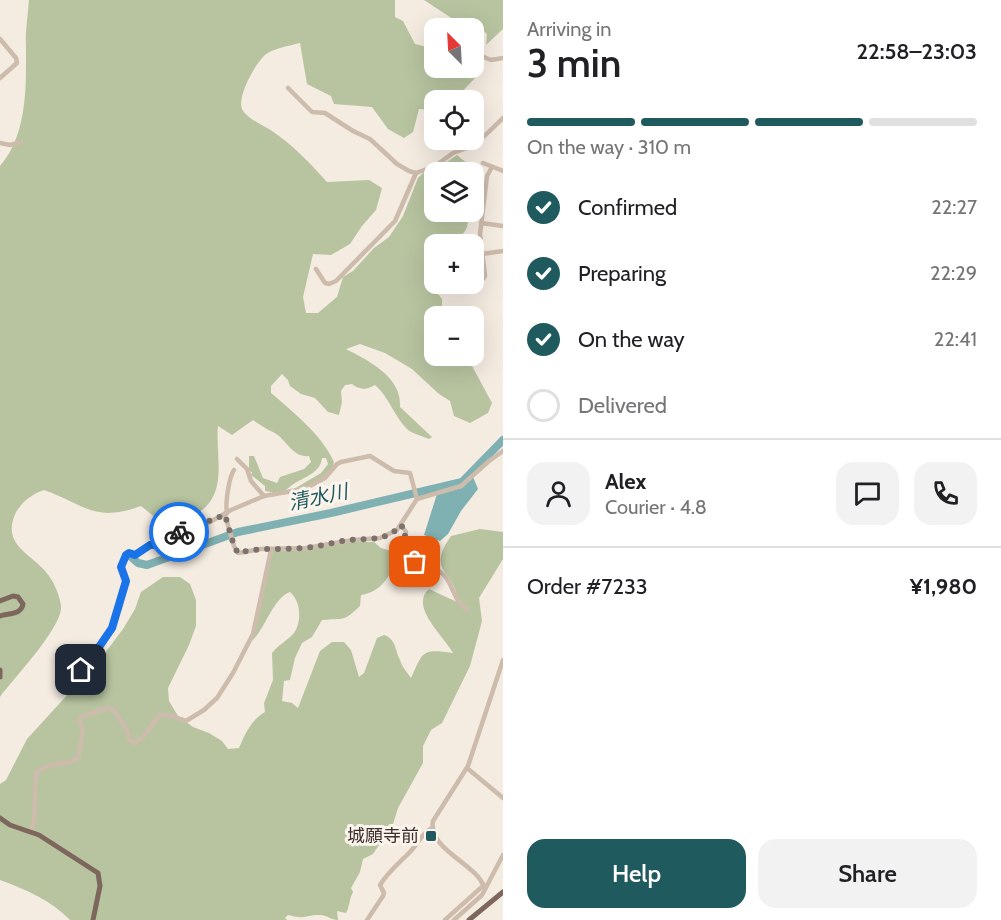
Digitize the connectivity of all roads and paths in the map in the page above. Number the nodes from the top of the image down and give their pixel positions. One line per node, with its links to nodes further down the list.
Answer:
1 (0, 39): 4 (street)
2 (484, 57): 3 (street)
3 (503, 57)
4 (0, 78)
5 (288, 88): 12 (street)
6 (503, 118): 12 (street)
7 (21, 142): 8 (street)
8 (0, 143)
9 (484, 163): 10 (street)
10 (492, 167): 11 (street); 13 (street)
11 (503, 171)
12 (416, 173): 18 (street)
13 (481, 223): 14 (street); 15 (street)
14 (503, 226)
15 (481, 234)
16 (503, 251): 17 (street)
17 (484, 254)
18 (316, 269)
19 (503, 451): 23 (street)
20 (237, 459): 22 (street)
21 (234, 470): 24 (street)
22 (264, 496): 23 (street); 24 (street)
23 (417, 499): 25 (street)
24 (226, 514): 26 (street); 33 (street)
25 (401, 525): 26 (street); 28 (street)
26 (271, 550): 38 (street)
27 (0, 601): 29 (main road)
28 (468, 610)
29 (0, 616)
30 (503, 660): 34 (street)
31 (0, 670): 32 (main road)
32 (0, 677)
33 (82, 677)
34 (467, 768): 35 (street); 37 (street)
35 (503, 798)
36 (0, 818): 38 (main road)
37 (432, 828): 40 (street); 43 (street)
38 (31, 831): 42 (main road)
39 (503, 855): 40 (street)
40 (484, 886): 44 (street); 45 (street)
41 (503, 892): 46 (main road)
42 (93, 920)
43 (367, 920)
44 (445, 920)
45 (454, 920)
46 (469, 920)

